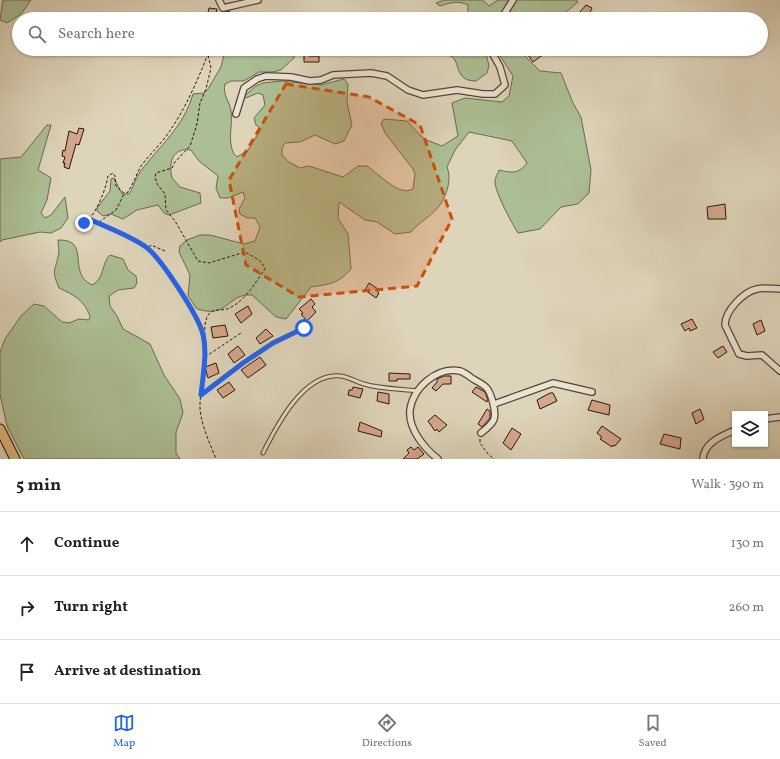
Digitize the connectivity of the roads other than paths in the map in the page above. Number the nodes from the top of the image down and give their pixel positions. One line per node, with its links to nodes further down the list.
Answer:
1 (219, 0): 2 (street)
2 (258, 0)
3 (513, 0): 4 (street)
4 (505, 12)
5 (494, 56): 6 (street)
6 (236, 114)
7 (780, 289): 8 (street)
8 (780, 371)
9 (418, 391): 11 (street); 17 (lane); 19 (street)
10 (592, 392): 11 (street)
11 (494, 404): 16 (street)
12 (780, 417): 13 (street)
13 (768, 419)
14 (0, 429): 18 (main road)
15 (732, 431): 20 (street)
16 (481, 433)
17 (263, 453)
18 (15, 459)
19 (438, 459)
20 (704, 459)

